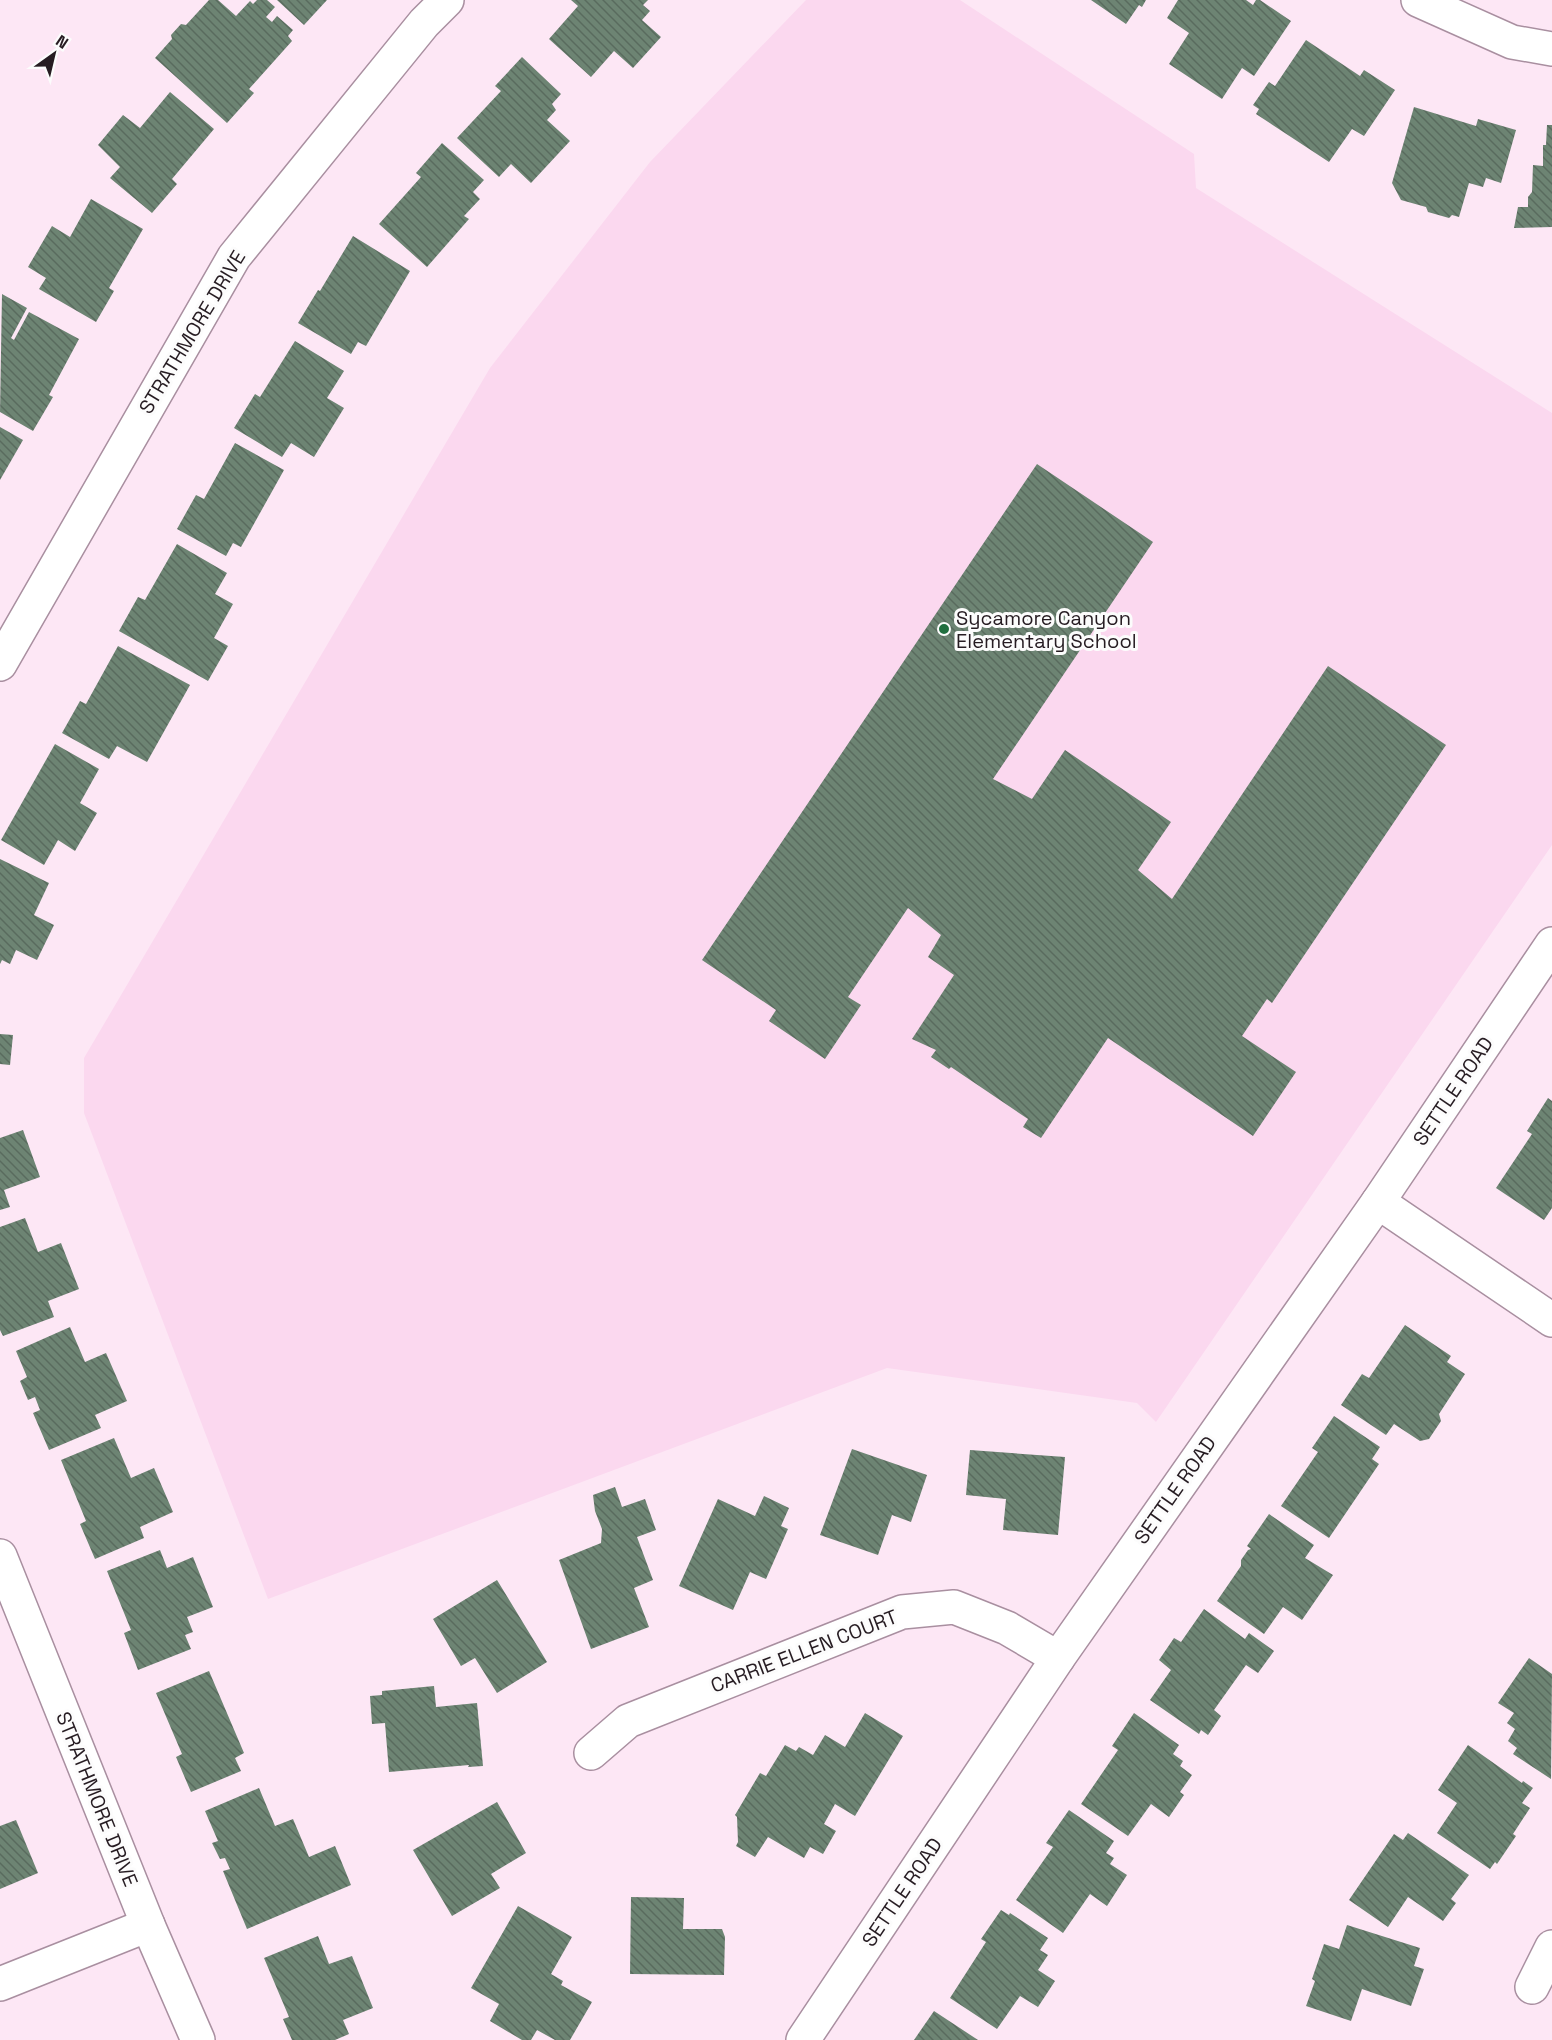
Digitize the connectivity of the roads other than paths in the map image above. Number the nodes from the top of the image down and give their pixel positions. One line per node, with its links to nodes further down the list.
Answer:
1 (447, 0): 4 (street, STRATHMORE DRIVE)
2 (1418, 0): 3 (street)
3 (1552, 49)
4 (0, 663)
5 (1552, 944): 6 (street, SETTLE ROAD)
6 (1378, 1202): 7 (street); 9 (street, SETTLE ROAD)
7 (1552, 1320)
8 (0, 1556): 11 (street, STRATHMORE DRIVE)
9 (1058, 1658): 10 (street, CARRIE ELLEN COURT); 16 (street, SETTLE ROAD)
10 (591, 1753)
11 (148, 1925): 13 (street); 15 (street, STRATHMORE DRIVE)
12 (1552, 1947): 14 (street)
13 (0, 1984)
14 (1532, 1987)
15 (198, 2040)
16 (803, 2040)

